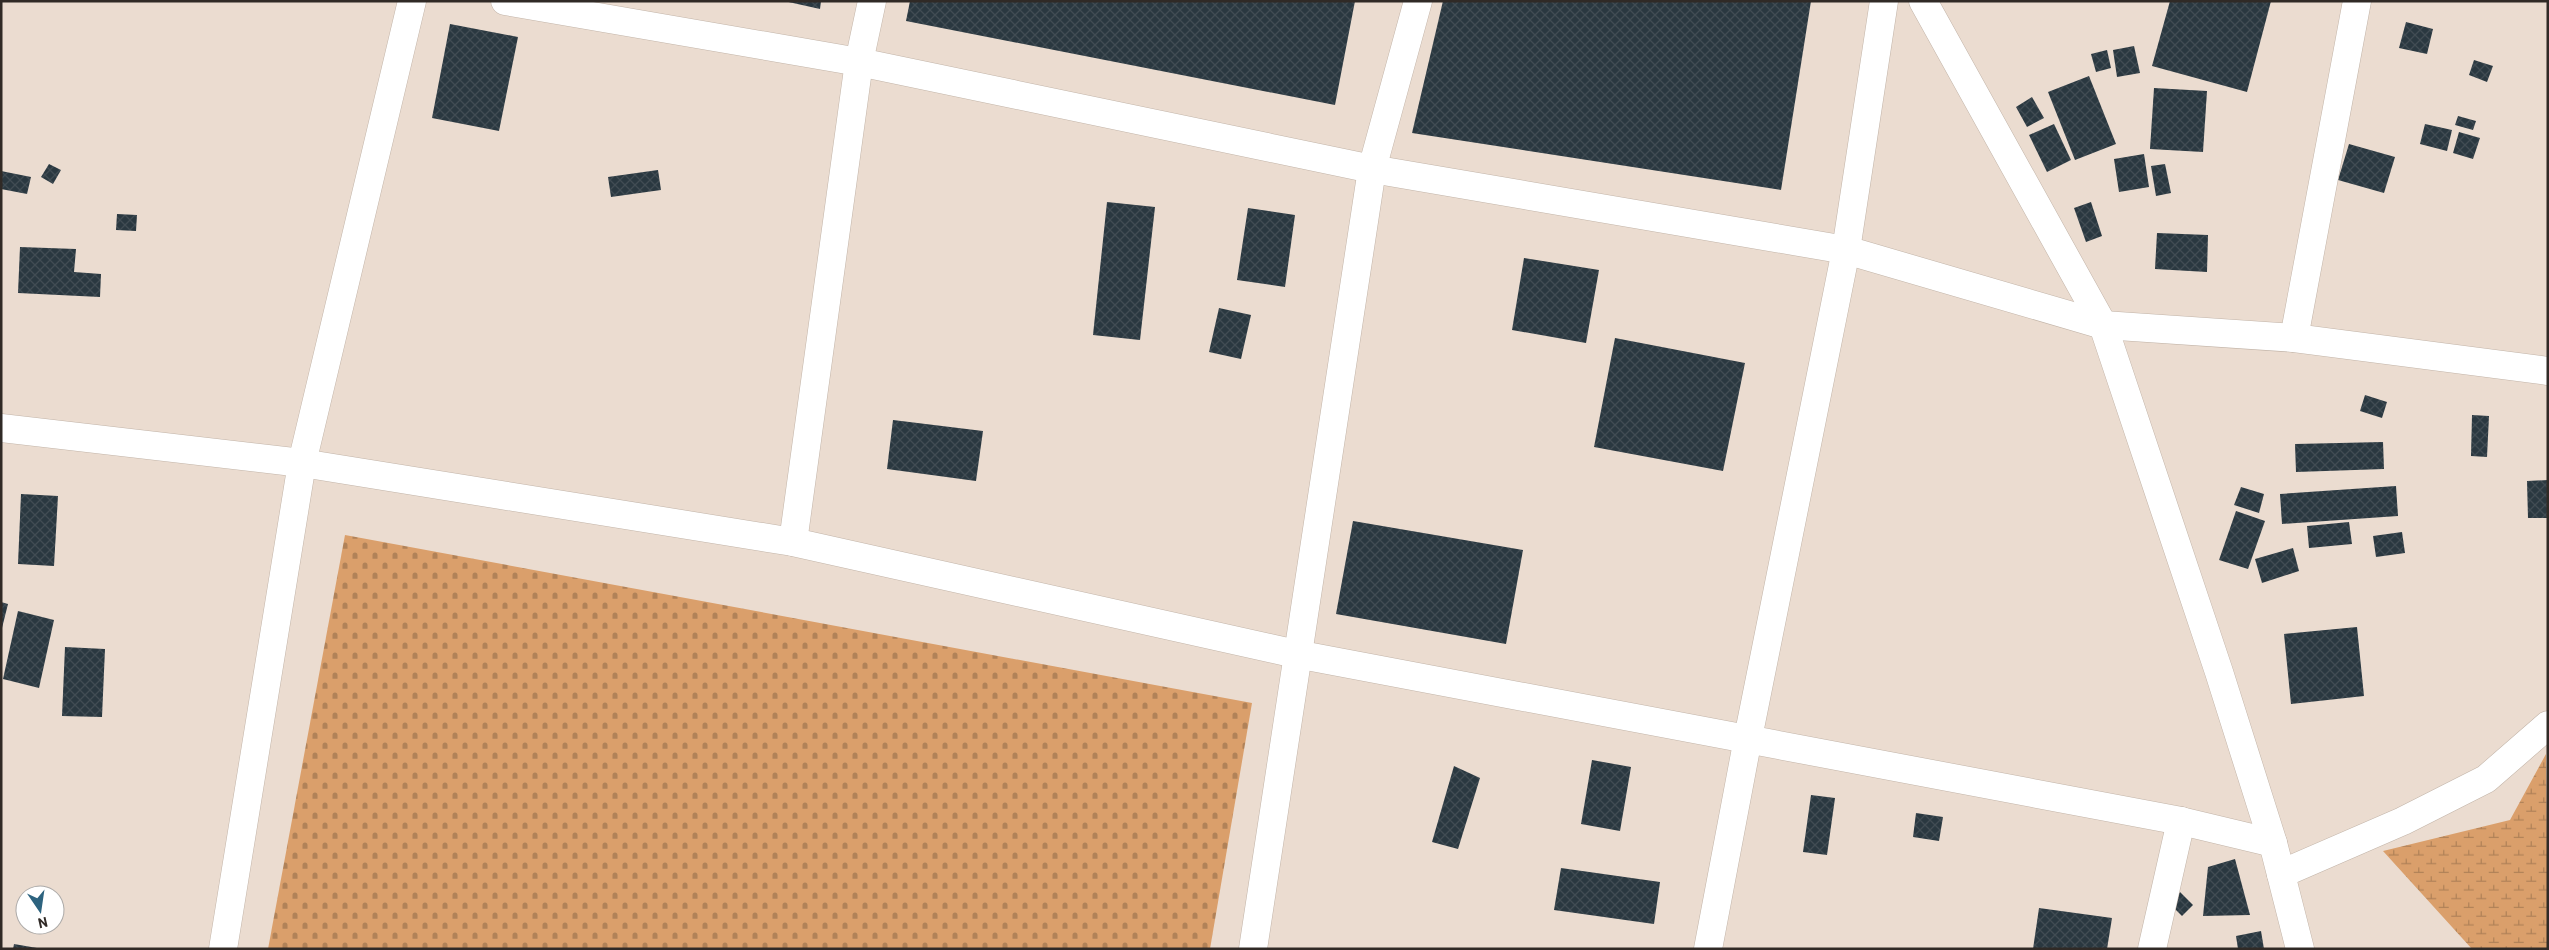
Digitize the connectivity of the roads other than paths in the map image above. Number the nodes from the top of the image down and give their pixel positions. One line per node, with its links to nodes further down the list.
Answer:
1 (412, 1): 15 (street)
2 (505, 1): 8 (street)
3 (872, 1): 8 (street)
4 (1418, 1): 9 (street)
5 (1884, 1): 10 (street)
6 (1923, 1): 11 (street)
7 (2357, 1): 12 (street)
8 (859, 62): 9 (street); 16 (street)
9 (1372, 169): 10 (street); 17 (street)
10 (1846, 250): 11 (street); 19 (street)
11 (2103, 325): 12 (street); 21 (street)
12 (2294, 338): 13 (street)
13 (2548, 371)
14 (1, 428): 15 (street)
15 (302, 463): 16 (street); 23 (street)
16 (793, 542): 17 (street)
17 (1296, 654): 19 (street); 24 (street)
18 (2548, 725): 22 (street)
19 (1748, 738): 20 (street); 25 (street)
20 (2181, 821): 21 (street); 26 (street)
21 (2273, 843): 22 (street)
22 (2281, 874): 27 (street)
23 (223, 949)
24 (1253, 949)
25 (1708, 949)
26 (2152, 949)
27 (2300, 949)

